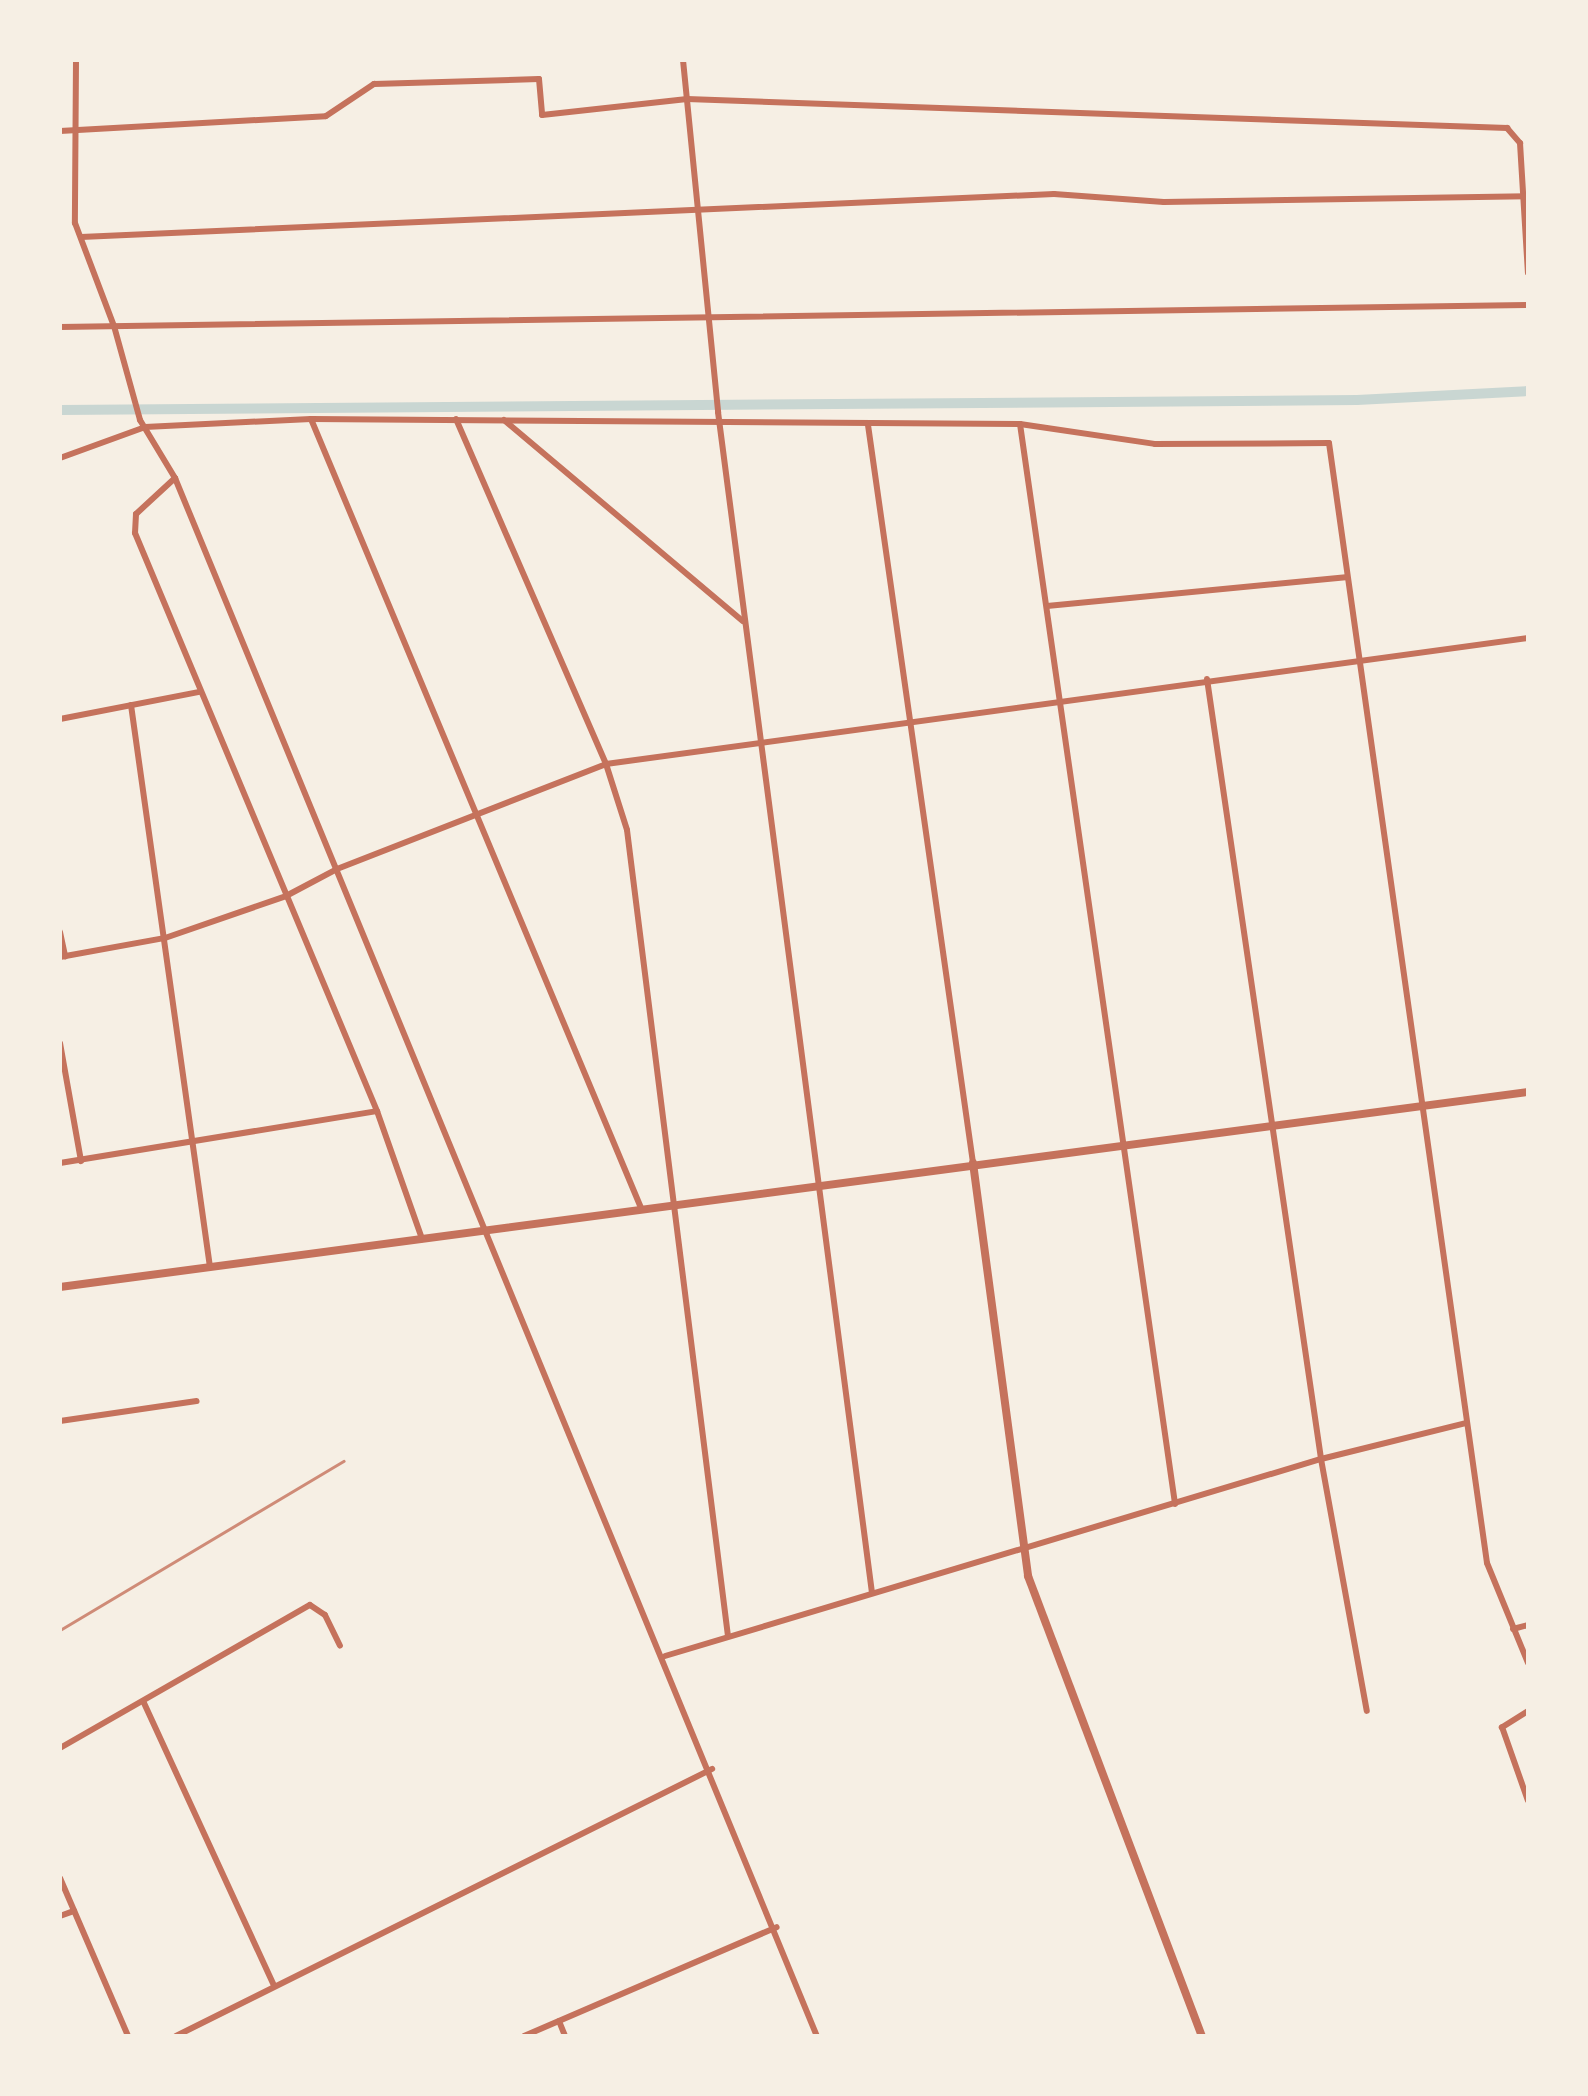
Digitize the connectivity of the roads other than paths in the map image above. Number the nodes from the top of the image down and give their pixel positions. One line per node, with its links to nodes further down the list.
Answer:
1 (76, 60): 5 (street)
2 (683, 60): 3 (street)
3 (687, 98): 5 (street); 6 (street); 7 (street)
4 (60, 131): 5 (street)
5 (72, 132): 8 (street)
6 (1526, 196): 7 (street); 9 (street)
7 (698, 212): 8 (street); 11 (street)
8 (80, 236): 12 (street)
9 (1528, 272)
10 (1528, 305): 11 (street)
11 (709, 320): 12 (street); 18 (street)
12 (114, 326): 13 (street); 17 (street)
13 (60, 327)
14 (311, 419): 15 (street); 17 (street); 36 (street)
15 (456, 419): 16 (street); 35 (street)
16 (503, 419): 18 (street); 25 (street)
17 (142, 423): 21 (street); 22 (street)
18 (720, 424): 20 (street); 25 (street)
19 (1020, 424): 20 (street); 23 (street); 24 (street)
20 (868, 425): 33 (street)
21 (60, 458)
22 (175, 478): 29 (street); 37 (street)
23 (1346, 577): 24 (street); 27 (street)
24 (1047, 606): 30 (street)
25 (744, 622): 34 (street)
26 (1526, 638): 27 (street)
27 (1362, 662): 28 (street); 44 (street)
28 (1207, 679): 30 (street); 46 (street)
29 (200, 692): 31 (street); 38 (street)
30 (1062, 704): 33 (street); 47 (street)
31 (131, 705): 32 (street); 40 (street)
32 (60, 719)
33 (910, 720): 34 (street); 51 (street)
34 (759, 738): 35 (street); 52 (street)
35 (606, 764): 36 (street); 53 (street)
36 (473, 816): 37 (street); 54 (street)
37 (337, 869): 38 (street); 55 (street)
38 (286, 896): 40 (street); 45 (street)
39 (60, 932): 41 (street)
40 (165, 938): 41 (street); 48 (street)
41 (62, 957)
42 (60, 1043): 49 (street)
43 (1528, 1092): 44 (street)
44 (1420, 1106): 46 (street); 61 (street)
45 (377, 1110): 48 (street); 56 (street)
46 (1272, 1125): 47 (street); 62 (street)
47 (1122, 1144): 51 (street); 63 (street)
48 (196, 1146): 49 (street); 57 (street)
49 (81, 1161): 50 (street)
50 (60, 1163)
51 (973, 1163): 52 (street); 64 (street)
52 (821, 1184): 53 (street); 65 (street)
53 (675, 1204): 54 (street); 68 (street)
54 (641, 1208): 55 (street)
55 (486, 1229): 56 (street); 70 (street)
56 (422, 1240): 57 (street)
57 (210, 1267): 58 (street)
58 (60, 1288)
59 (197, 1402): 60 (street)
60 (60, 1421)
61 (1466, 1423): 62 (street); 67 (street)
62 (1321, 1460): 63 (street); 73 (street)
63 (1175, 1504): 64 (street)
64 (1022, 1553): 65 (street); 90 (street)
65 (872, 1592): 68 (street)
66 (1528, 1625): 67 (street)
67 (1513, 1629): 71 (street)
68 (728, 1636): 70 (street)
69 (340, 1646): 72 (street)
70 (665, 1656): 76 (street)
71 (1528, 1663)
72 (144, 1703): 75 (street); 83 (street)
73 (1368, 1711)
74 (1528, 1711): 77 (street)
75 (60, 1748)
76 (712, 1769): 82 (street); 83 (street)
77 (1525, 1784): 78 (street)
78 (1528, 1801)
79 (60, 1878): 80 (street)
80 (74, 1912): 81 (street); 85 (street)
81 (60, 1916)
82 (777, 1927): 84 (street); 89 (street)
83 (274, 1986): 86 (street)
84 (559, 2021): 87 (street); 88 (street)
85 (128, 2036)
86 (176, 2036)
87 (524, 2036)
88 (565, 2036)
89 (817, 2036)
90 (1202, 2036)

